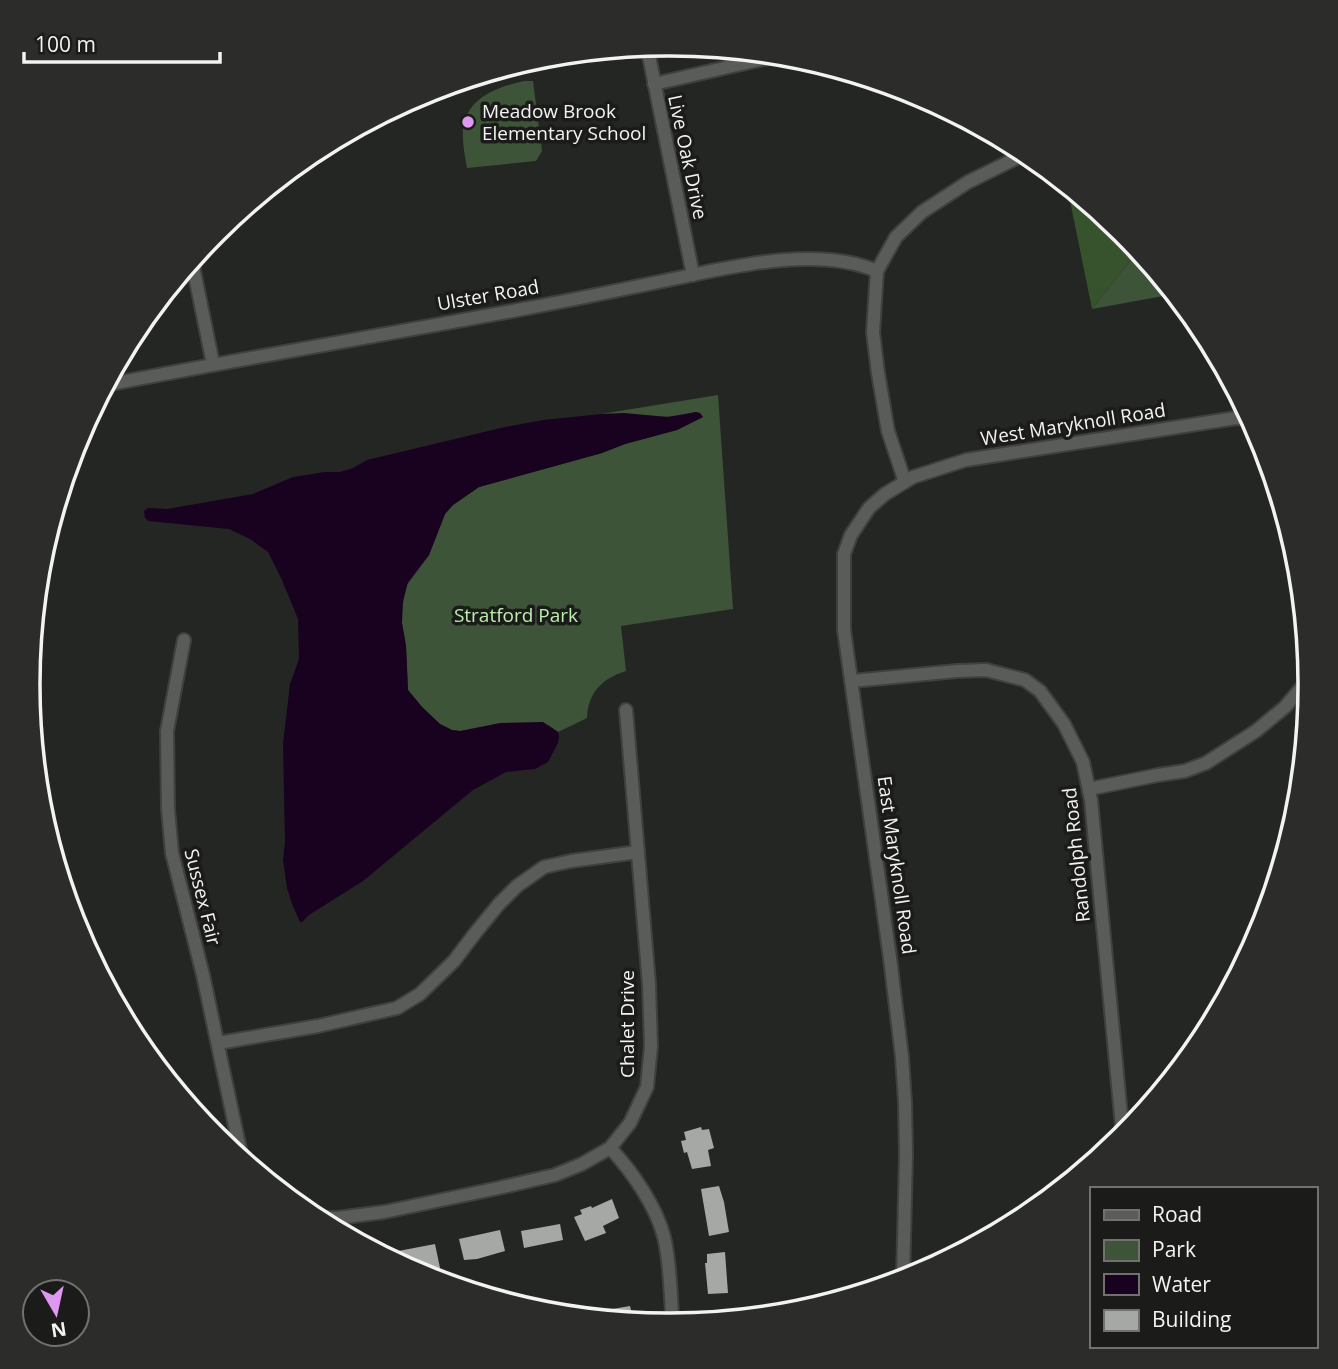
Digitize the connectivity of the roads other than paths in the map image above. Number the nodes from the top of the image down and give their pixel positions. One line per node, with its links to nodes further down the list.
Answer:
1 (650, 56): 3 (street, Live Oak Drive)
2 (753, 61): 3 (street)
3 (654, 83): 7 (street, Live Oak Drive)
4 (1014, 159): 5 (street)
5 (877, 271): 7 (street, Ulster Road); 11 (street)
6 (194, 272): 8 (street)
7 (693, 275): 8 (street, Ulster Road)
8 (213, 364): 9 (street, Ulster Road)
9 (117, 383)
10 (1238, 418): 11 (street, West Maryknoll Road)
11 (905, 482): 13 (street, East Maryknoll Road)
12 (184, 640): 18 (street, Sussex Fair)
13 (852, 681): 16 (street, Randolph Road); 23 (street, East Maryknoll Road)
14 (1298, 692): 16 (street)
15 (626, 710): 17 (street, Chalet Drive)
16 (1089, 789): 19 (street, Randolph Road)
17 (638, 852): 18 (street); 21 (street, Chalet Drive)
18 (218, 1043): 20 (street, Sussex Fair)
19 (1121, 1121)
20 (239, 1143)
21 (610, 1148): 22 (street, Chalet Drive); 24 (street)
22 (337, 1218)
23 (903, 1268)
24 (672, 1313)

